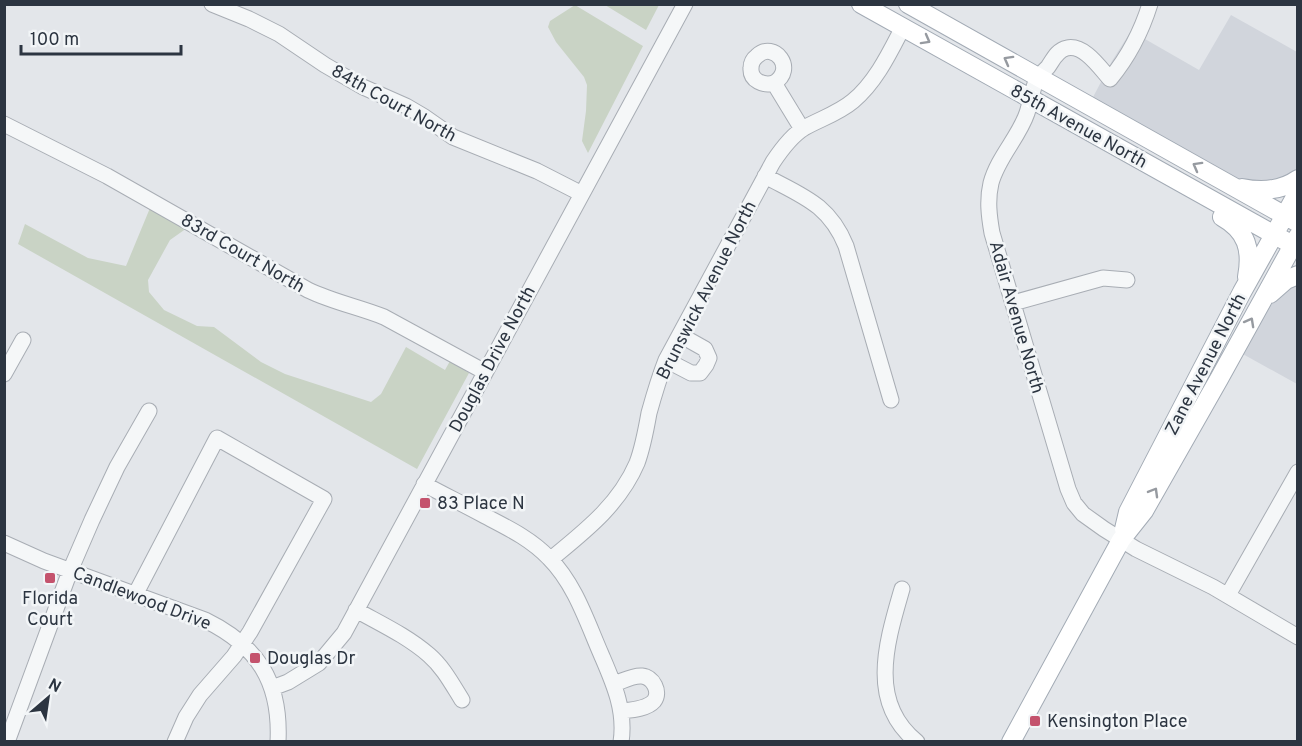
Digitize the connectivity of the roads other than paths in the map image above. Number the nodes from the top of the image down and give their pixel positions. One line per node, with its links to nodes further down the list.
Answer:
1 (212, 4): 17 (street, 84th Court North)
2 (685, 4): 17 (street, Douglas Drive North)
3 (861, 4): 6 (main road, 85th Avenue North)
4 (908, 4): 7 (main road, 85th Avenue North, one-way to 4)
5 (1147, 5): 7 (street)
6 (903, 27): 9 (main road, 85th Avenue North, one-way to 9); 11 (street, Brunswick Avenue North)
7 (1038, 77): 9 (street, Adair Avenue North); 15 (main road, 85th Avenue North, one-way to 7)
8 (774, 83): 11 (street)
9 (1031, 99): 12 (main road, 85th Avenue North); 25 (street, Adair Avenue North)
10 (4, 124): 29 (street, 83rd Court North)
11 (802, 129): 13 (street, Brunswick Avenue North)
12 (1124, 151): 19 (main road, 85th Avenue North); 23 (main road)
13 (765, 176): 26 (street, Brunswick Avenue North); 31 (street)
14 (1298, 179): 15 (main road)
15 (1230, 185): 18 (main road, 85th Avenue North)
16 (1298, 192): 18 (main road, Zane Avenue North)
17 (582, 194): 29 (street, Douglas Drive North)
18 (1291, 219): 19 (main road, Zane Avenue North)
19 (1273, 235): 20 (main road, 85th Avenue North); 23 (main road, Zane Avenue North)
20 (1296, 243): 24 (main road, Zane Avenue North)
21 (1298, 275): 24 (main road)
22 (1126, 280): 25 (street)
23 (1242, 292): 35 (main road, Zane Avenue North)
24 (1262, 301): 35 (main road, Zane Avenue North, one-way to 24)
25 (1012, 303): 35 (street, Adair Avenue North)
26 (680, 335): 28 (street, Brunswick Avenue North); 28 (street)
27 (23, 340): 30 (street)
28 (666, 360): 37 (street, Brunswick Avenue North)
29 (485, 372): 34 (street, Douglas Drive North)
30 (4, 374)
31 (891, 400)
32 (148, 411): 38 (street)
33 (1298, 472): 41 (street)
34 (424, 484): 37 (street); 42 (street, Douglas Drive North)
35 (1121, 540): 41 (street, Adair Avenue North); 54 (main road, Zane Avenue North)
36 (4, 543): 38 (street, Candlewood Drive)
37 (550, 559): 45 (street)
38 (70, 571): 40 (street, Candlewood Drive); 49 (street)
39 (902, 589): 53 (street)
40 (135, 595): 44 (street, Candlewood Drive); 44 (street)
41 (1228, 596): 43 (street, Adair Avenue North)
42 (356, 610): 46 (street, Douglas Drive North); 47 (street)
43 (1298, 636)
44 (242, 643): 46 (street, Candlewood Drive); 50 (street)
45 (614, 684): 48 (street); 48 (street)
46 (272, 688): 51 (street, Candlewood Drive)
47 (462, 700)
48 (622, 711): 52 (street)
49 (8, 741)
50 (175, 741)
51 (278, 741)
52 (621, 741)
53 (918, 741)
54 (1011, 741)

